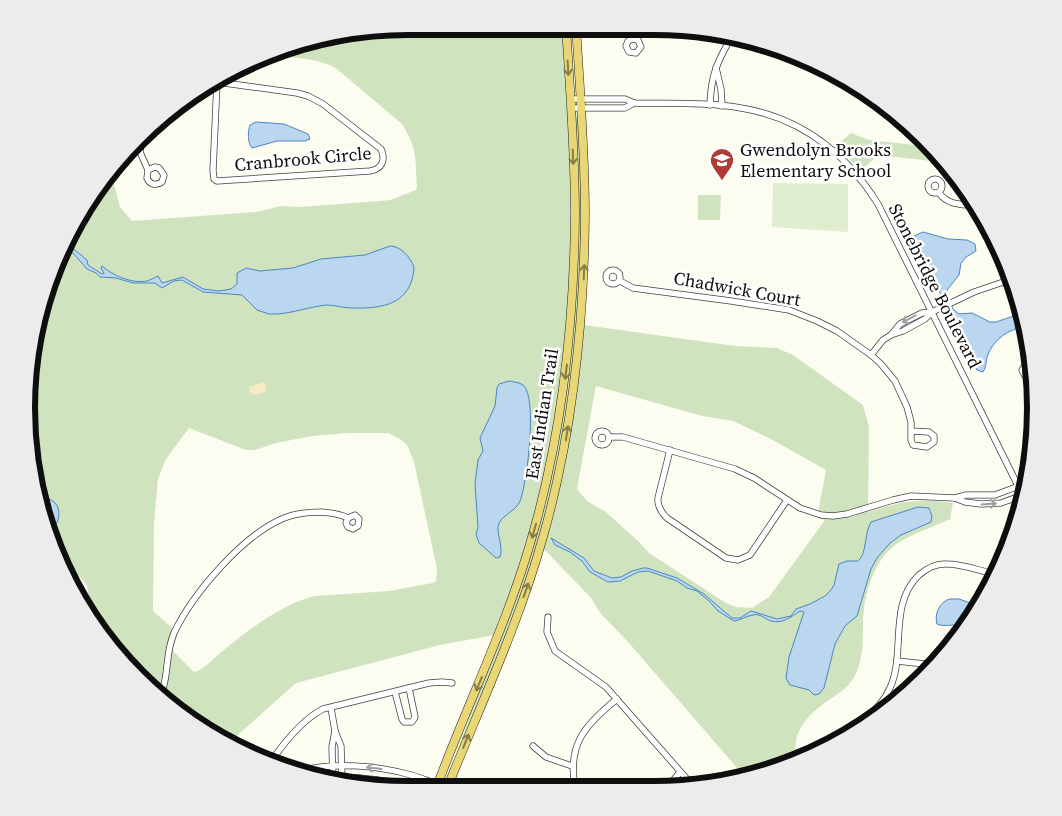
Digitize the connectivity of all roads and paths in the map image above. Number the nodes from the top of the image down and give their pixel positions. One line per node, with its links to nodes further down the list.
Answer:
1 (566, 35): 9 (main road, East Indian Trail, one-way to 9)
2 (576, 35): 10 (main road, East Indian Trail)
3 (634, 35): 4 (street)
4 (633, 39)
5 (729, 42): 6 (street)
6 (716, 68): 12 (street); 13 (street)
7 (224, 83): 8 (street, Cranbrook Circle)
8 (215, 89)
9 (570, 99): 10 (street, Stonebridge Boulevard); 14 (main road, East Indian Trail)
10 (580, 99): 11 (street, Stonebridge Boulevard); 15 (main road, East Indian Trail)
11 (634, 103): 12 (street, Stonebridge Boulevard); 15 (street, Stonebridge Boulevard)
12 (710, 105): 13 (street, Stonebridge Boulevard)
13 (722, 106): 22 (street, Stonebridge Boulevard)
14 (571, 108): 15 (street, Stonebridge Boulevard); 58 (main road, East Indian Trail, one-way to 58)
15 (581, 108): 57 (main road, East Indian Trail, one-way to 15)
16 (141, 147): 17 (street)
17 (148, 170)
18 (939, 193): 19 (street)
19 (966, 205)
20 (620, 281): 23 (street, Chadwick Court)
21 (1005, 281): 22 (street)
22 (932, 312): 23 (street); 27 (street, Stonebridge Boulevard)
23 (871, 355): 24 (street, Chadwick Court)
24 (911, 431)
25 (609, 437): 26 (street)
26 (670, 450): 30 (street); 30 (street)
27 (1019, 486): 28 (street)
28 (955, 498): 29 (street, one-way to 29); 30 (street)
29 (1016, 498)
30 (787, 500)
31 (348, 518): 38 (street)
32 (989, 573): 34 (street)
33 (548, 616): 40 (street)
34 (897, 661): 35 (street); 41 (street)
35 (925, 664)
36 (452, 683): 37 (street)
37 (409, 688): 39 (street); 39 (street)
38 (163, 689)
39 (395, 692): 43 (street)
40 (617, 699): 48 (street); 51 (street)
41 (883, 702): 42 (street)
42 (880, 705)
43 (331, 708): 44 (street); 46 (street)
44 (336, 731): 47 (street); 49 (street)
45 (533, 746): 48 (street)
46 (274, 756)
47 (342, 766): 49 (street); 53 (street); 56 (street, one-way to 47)
48 (572, 766): 59 (street)
49 (332, 767): 50 (street); 52 (street)
50 (309, 768)
51 (680, 772): 54 (street); 55 (street)
52 (332, 773)
53 (342, 775)
54 (687, 779)
55 (673, 780)
56 (426, 781)
57 (444, 781)
58 (444, 781)
59 (574, 781)

